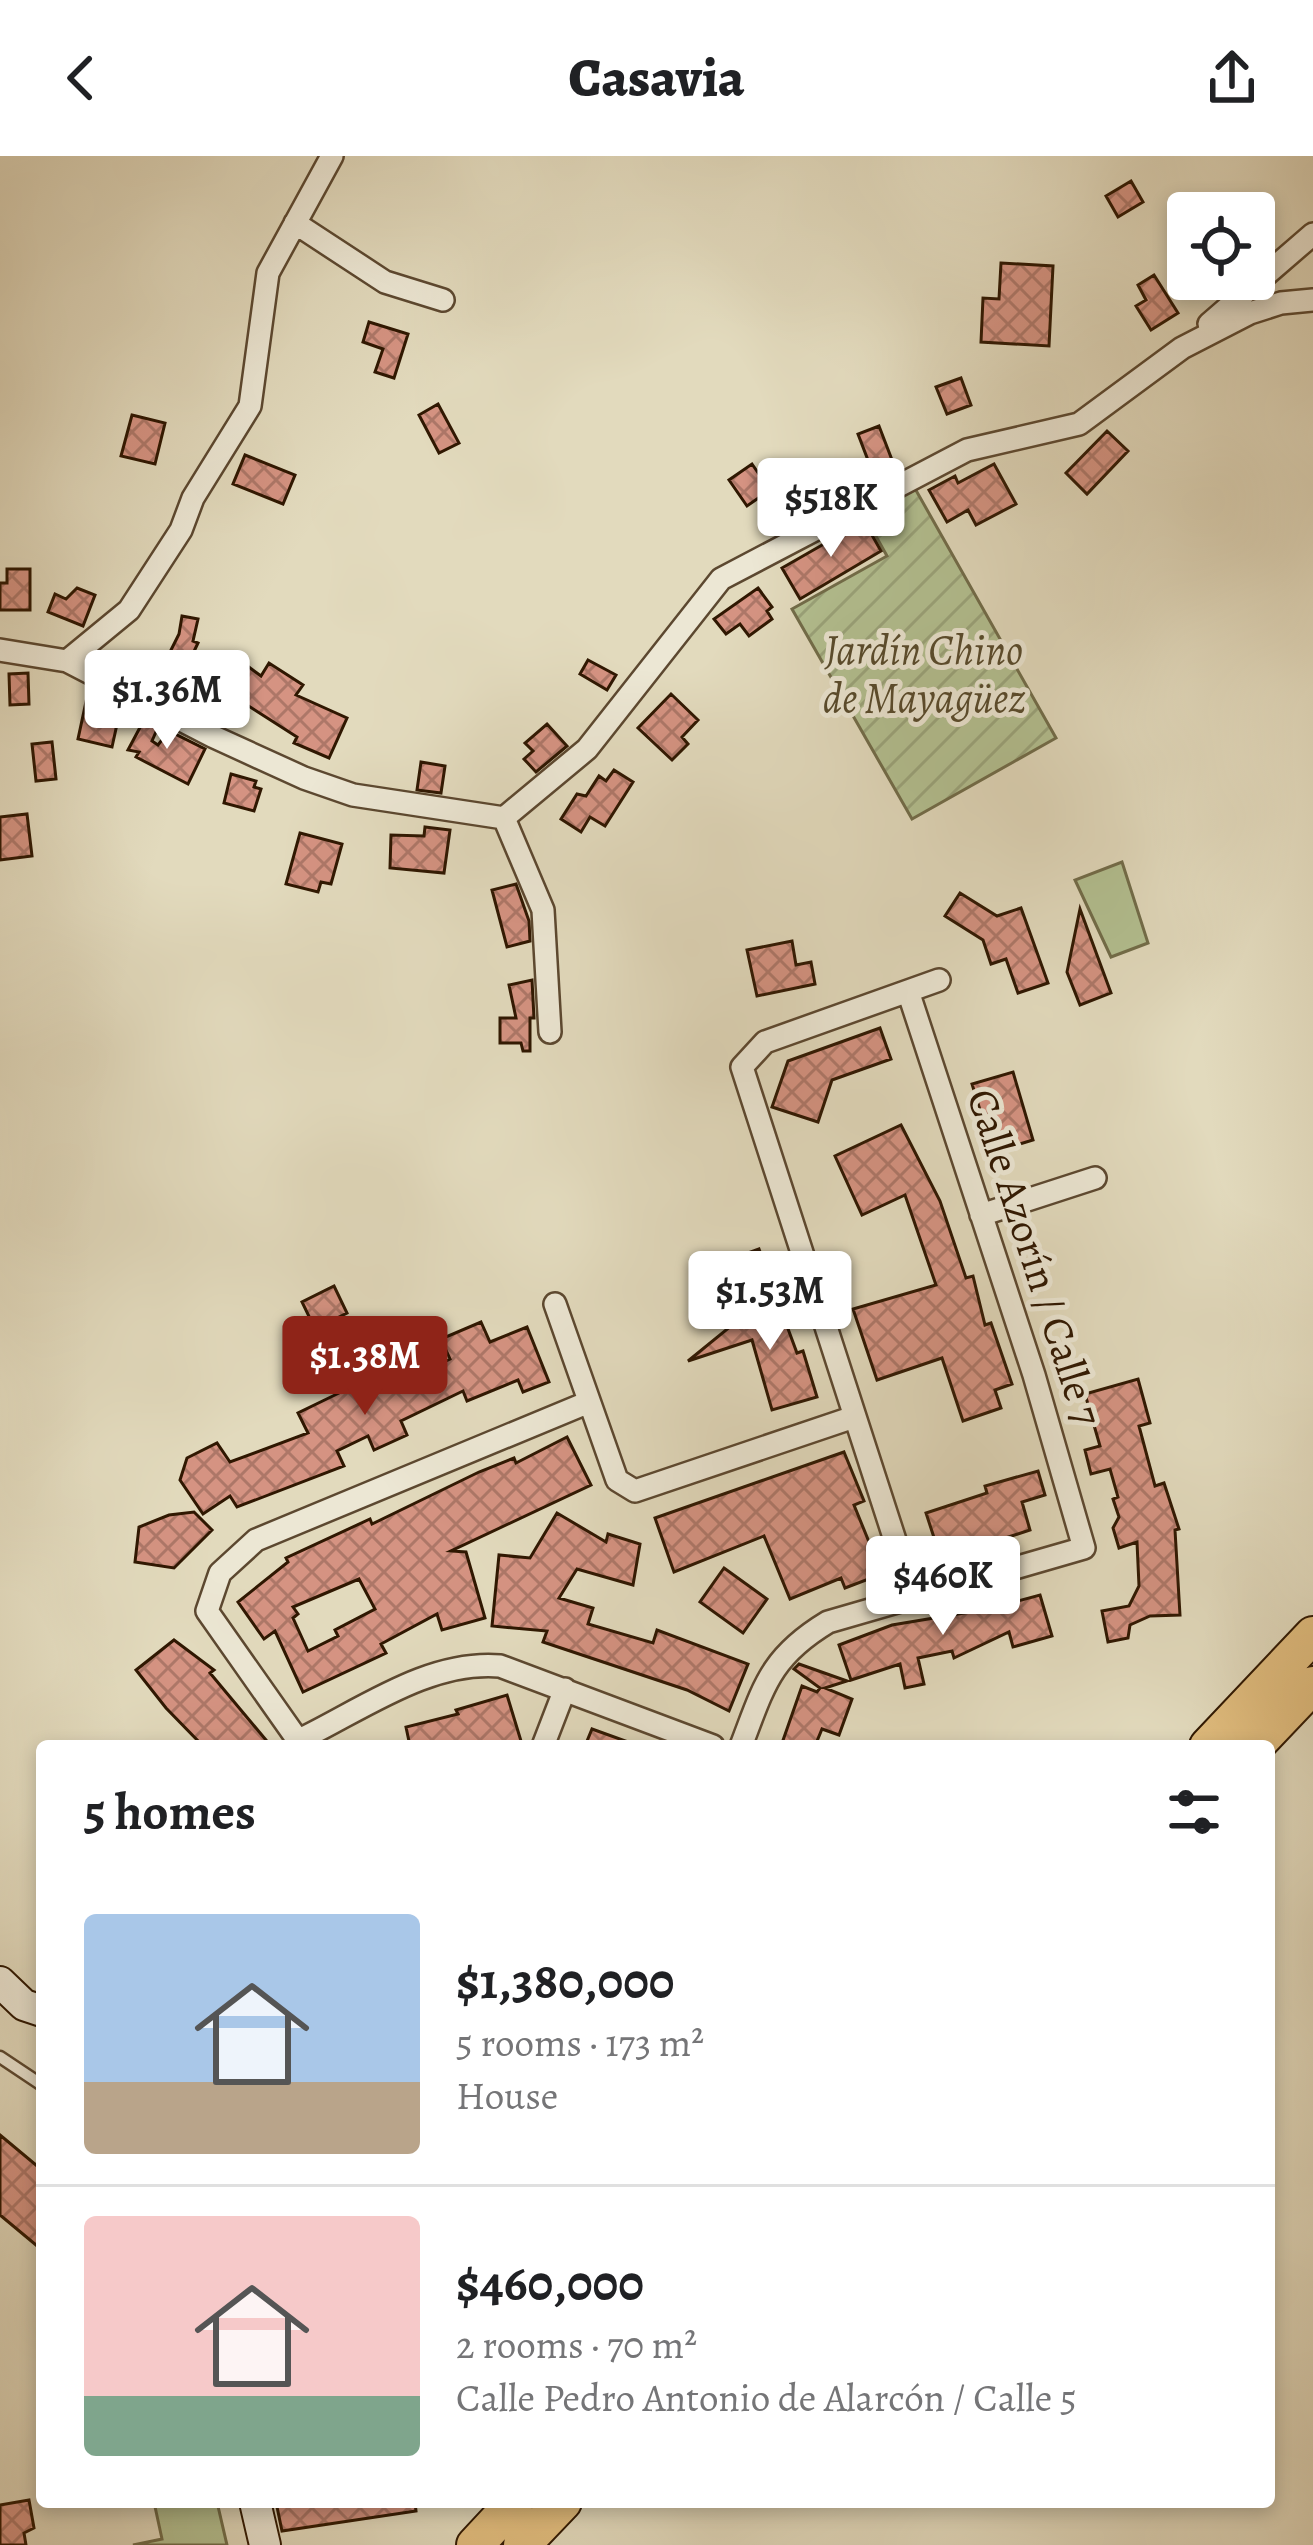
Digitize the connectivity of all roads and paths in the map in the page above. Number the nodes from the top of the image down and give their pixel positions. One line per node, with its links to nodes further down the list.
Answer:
1 (332, 156): 2 (street)
2 (296, 223): 4 (street); 8 (street)
3 (1313, 234): 6 (street)
4 (442, 300)
5 (1313, 300): 6 (street)
6 (1182, 348): 9 (street)
7 (0, 650): 8 (street)
8 (67, 662): 9 (street)
9 (504, 818): 12 (street)
10 (939, 980): 11 (street)
11 (908, 991): 14 (street, Calle Azorín / Calle 7); 17 (street)
12 (550, 1032)
13 (1095, 1178): 14 (street)
14 (981, 1215): 18 (street, Calle Azorín / Calle 7)
15 (555, 1304): 16 (street)
16 (590, 1402): 17 (street); 22 (street)
17 (854, 1417): 18 (street)
18 (914, 1599): 26 (street)
19 (1313, 1635): 27 (main road)
20 (1313, 1684): 28 (main road)
21 (565, 1689): 23 (street); 24 (street); 25 (street)
22 (300, 1740)
23 (308, 1740)
24 (545, 1740)
25 (697, 1740)
26 (743, 1740)
27 (1214, 1740)
28 (1261, 1740)
29 (0, 1982): 30 (street)
30 (36, 2010)
31 (0, 2057): 32 (lane)
32 (36, 2081)
33 (256, 2508): 36 (street)
34 (509, 2508): 37 (main road)
35 (557, 2508): 38 (main road)
36 (265, 2545)
37 (475, 2545)
38 (522, 2545)

